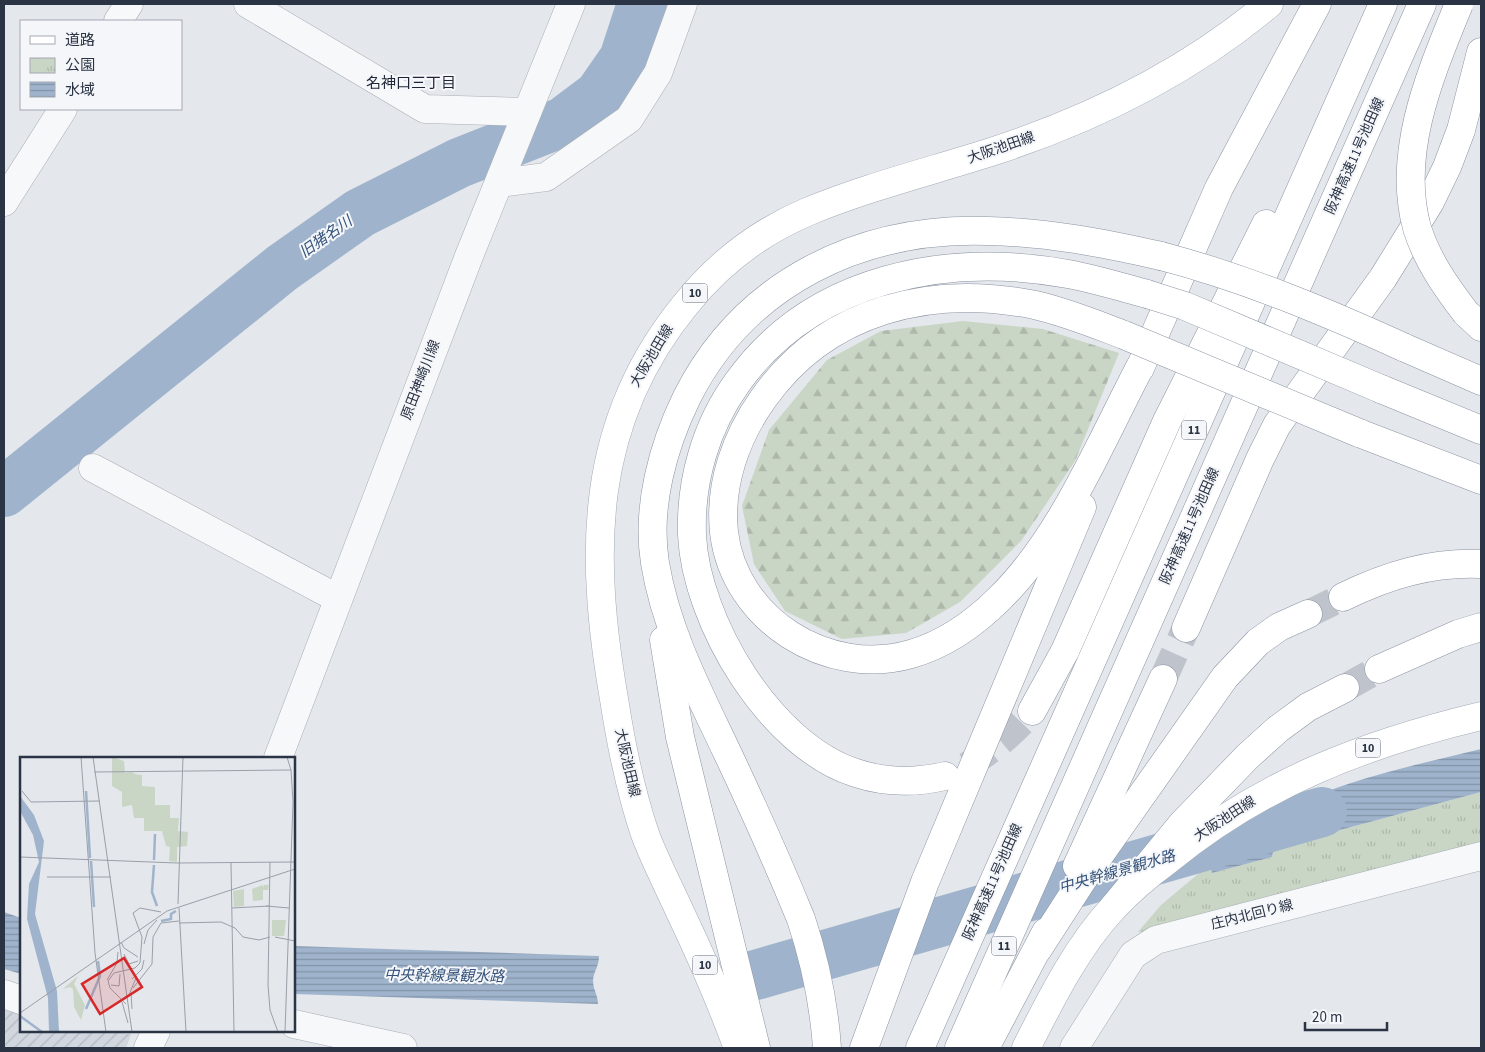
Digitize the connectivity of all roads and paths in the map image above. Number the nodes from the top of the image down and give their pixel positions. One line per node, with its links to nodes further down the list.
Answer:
1 (129, 4): 11 (street)
2 (248, 4): 14 (street)
3 (571, 4): 14 (street, 原田神崎川線)
4 (683, 4): 15 (street)
5 (1269, 4): 42 (main road, 大阪池田線 / 10)
6 (1317, 4): 18 (main road)
7 (1372, 4): 33 (main road)
8 (1383, 4): 51 (main road, 阪神高速11号池田線 / 11)
9 (1422, 4): 52 (main road, 阪神高速11号池田線 / 11)
10 (1459, 4): 17 (main road, bridge)
11 (119, 20)
12 (1481, 52): 28 (main road)
13 (62, 110): 16 (street)
14 (527, 112): 15 (street, 原田神崎川線)
15 (499, 183): 26 (street, 原田神崎川線)
16 (4, 202)
17 (1474, 320)
18 (1140, 367): 22 (main road, bridge); 50 (main road)
19 (1481, 381): 23 (main road, bridge)
20 (1481, 430): 36 (main road, bridge)
21 (93, 468): 26 (street)
22 (1481, 480)
23 (654, 561): 42 (main road); 49 (main road)
24 (1481, 564): 25 (main road)
25 (1343, 597)
26 (337, 598): 35 (street, 原田神崎川線)
27 (1308, 614): 39 (main road)
28 (1186, 628)
29 (1481, 628): 30 (main road)
30 (1380, 669)
31 (1163, 679): 39 (main road)
32 (1345, 688): 38 (main road)
33 (1032, 711)
34 (1481, 716): 38 (main road, 大阪池田線 / 10)
35 (278, 757)
36 (945, 776)
37 (1481, 856): 55 (street, 庄内北回り線)
38 (1113, 908): 54 (main road, 大阪池田線 / 10)
39 (1038, 949): 53 (main road)
40 (4, 994): 41 (street)
41 (20, 1000)
42 (738, 1018): 47 (main road, 大阪池田線 / 10); 48 (main road)
43 (295, 1024): 46 (street)
44 (156, 1032): 45 (street)
45 (148, 1048)
46 (403, 1048)
47 (738, 1048)
48 (756, 1048)
49 (827, 1048)
50 (864, 1048)
51 (920, 1048)
52 (959, 1048)
53 (985, 1048)
54 (1026, 1048)
55 (1074, 1048)

